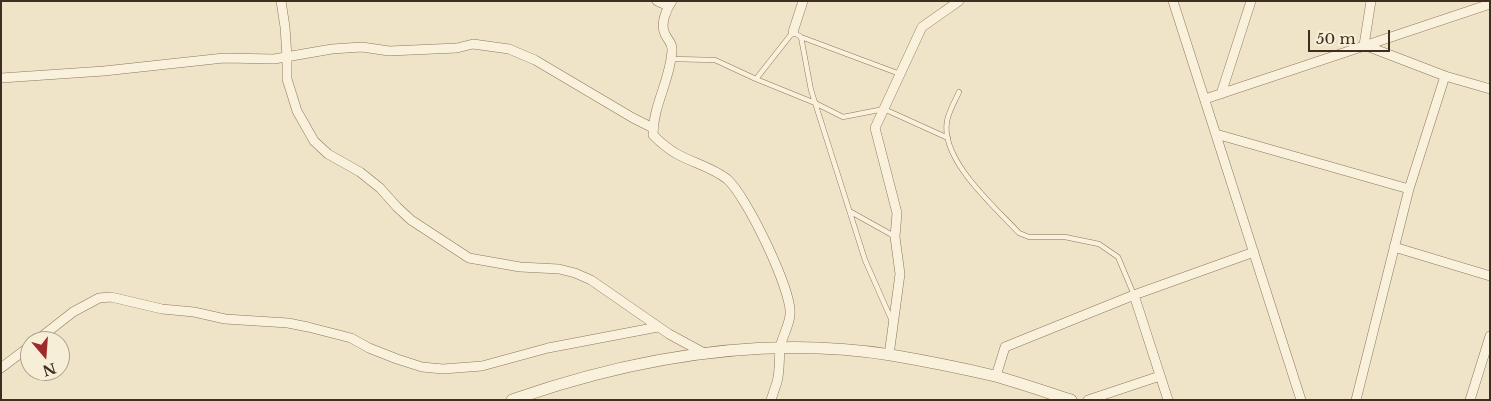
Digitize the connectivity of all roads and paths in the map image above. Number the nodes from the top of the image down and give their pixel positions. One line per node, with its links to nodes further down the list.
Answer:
1 (281, 1): 12 (street)
2 (657, 1): 8 (street)
3 (803, 1): 10 (street)
4 (959, 1): 14 (street)
5 (1173, 1): 21 (street)
6 (1251, 1): 20 (street)
7 (1371, 1): 11 (street)
8 (670, 4): 13 (street)
9 (1490, 4): 11 (street)
10 (797, 34): 14 (lane); 17 (lane); 22 (lane)
11 (1364, 45): 15 (street); 20 (street)
12 (287, 57): 16 (street); 24 (street); 35 (street)
13 (672, 59): 17 (lane); 24 (street)
14 (900, 74): 23 (street)
15 (1445, 76): 18 (street); 27 (street)
16 (1, 78)
17 (756, 79): 22 (lane)
18 (1490, 89)
19 (959, 92): 26 (lane)
20 (1221, 94): 21 (street)
21 (1205, 99): 25 (street)
22 (816, 103): 23 (lane); 28 (lane)
23 (884, 109): 26 (lane); 29 (street)
24 (653, 128): 38 (street)
25 (1216, 134): 27 (street); 31 (street)
26 (948, 138): 33 (lane)
27 (1410, 189): 30 (street)
28 (850, 212): 29 (lane); 34 (lane)
29 (895, 237): 34 (street)
30 (1394, 247): 32 (street); 51 (street)
31 (1254, 252): 33 (street); 50 (street)
32 (1490, 276)
33 (1134, 295): 43 (street); 44 (street)
34 (893, 325): 41 (street)
35 (658, 327): 36 (street); 39 (street)
36 (49, 331)
37 (1490, 336): 52 (street)
38 (780, 348): 39 (street); 41 (street); 46 (street)
39 (704, 353): 45 (street)
40 (20, 354): 42 (street)
41 (890, 355): 43 (street)
42 (1, 368)
43 (996, 376): 47 (street)
44 (1160, 376): 48 (street); 49 (street)
45 (512, 400)
46 (770, 400)
47 (1071, 400)
48 (1088, 400)
49 (1168, 400)
50 (1301, 400)
51 (1356, 400)
52 (1470, 400)

